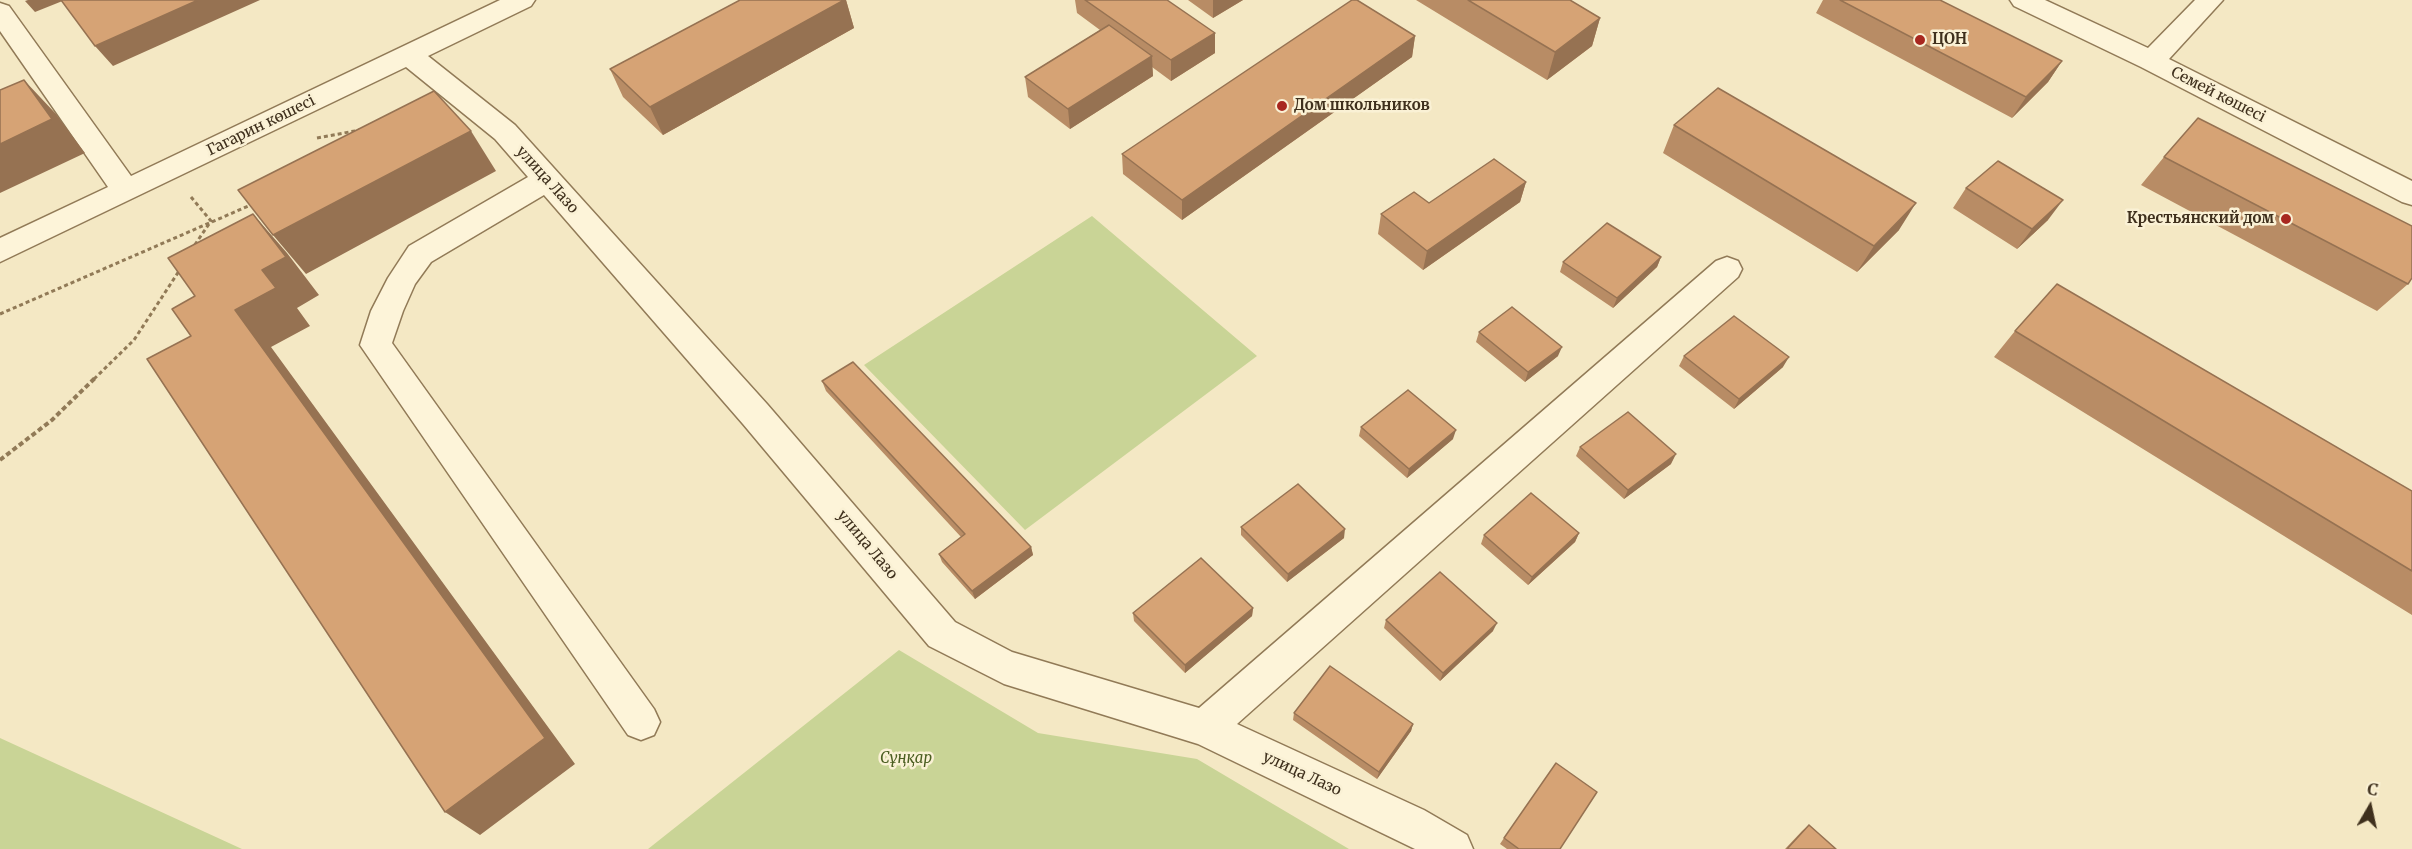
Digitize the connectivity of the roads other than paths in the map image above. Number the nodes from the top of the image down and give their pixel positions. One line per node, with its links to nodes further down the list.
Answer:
1 (522, 0): 5 (street, Гагарин көшесі)
2 (2023, 0): 6 (street, Семей көшесі)
3 (2210, 0): 6 (street)
4 (0, 12): 8 (street)
5 (409, 55): 7 (street, улица Лазо); 8 (street, Гагарин көшесі)
6 (2151, 61): 9 (street, Семей көшесі)
7 (547, 179): 12 (street); 13 (street, улица Лазо)
8 (126, 191): 10 (street, Гагарин көшесі)
9 (2412, 194)
10 (0, 251)
11 (1727, 269): 13 (street)
12 (641, 722)
13 (1204, 728): 14 (street, улица Лазо)
14 (1453, 849)

